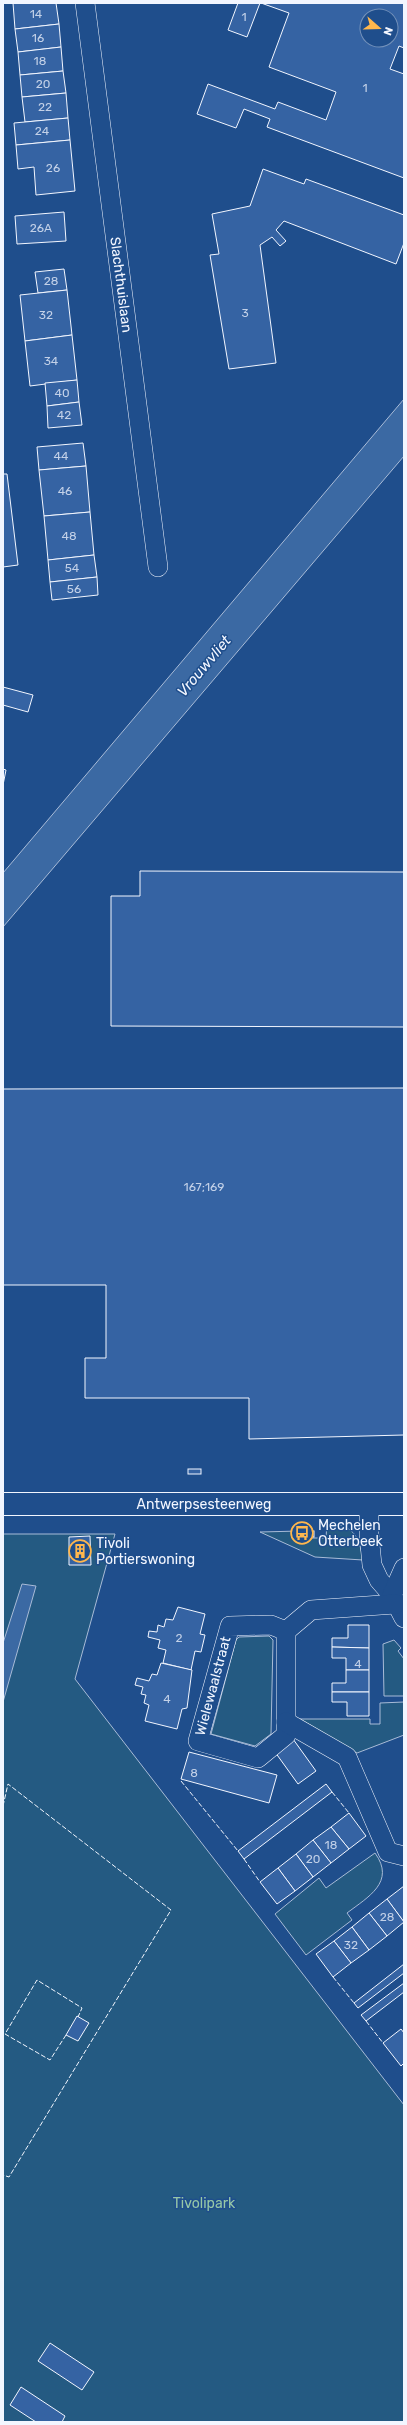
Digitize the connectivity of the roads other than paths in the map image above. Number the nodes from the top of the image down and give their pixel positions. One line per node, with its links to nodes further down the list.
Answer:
1 (85, 3): 2 (street, Slachthuislaan)
2 (158, 567)
3 (3, 1504): 5 (main road, Antwerpsesteenweg)
4 (404, 1504): 5 (main road, Antwerpsesteenweg)
5 (369, 1505): 7 (street)
6 (404, 1568): 7 (street)
7 (397, 1605): 8 (street)
8 (286, 1631): 9 (street, Wielewaalstraat); 9 (street, Wielewaalstraat)
9 (286, 1722): 10 (street)
10 (404, 1856)

